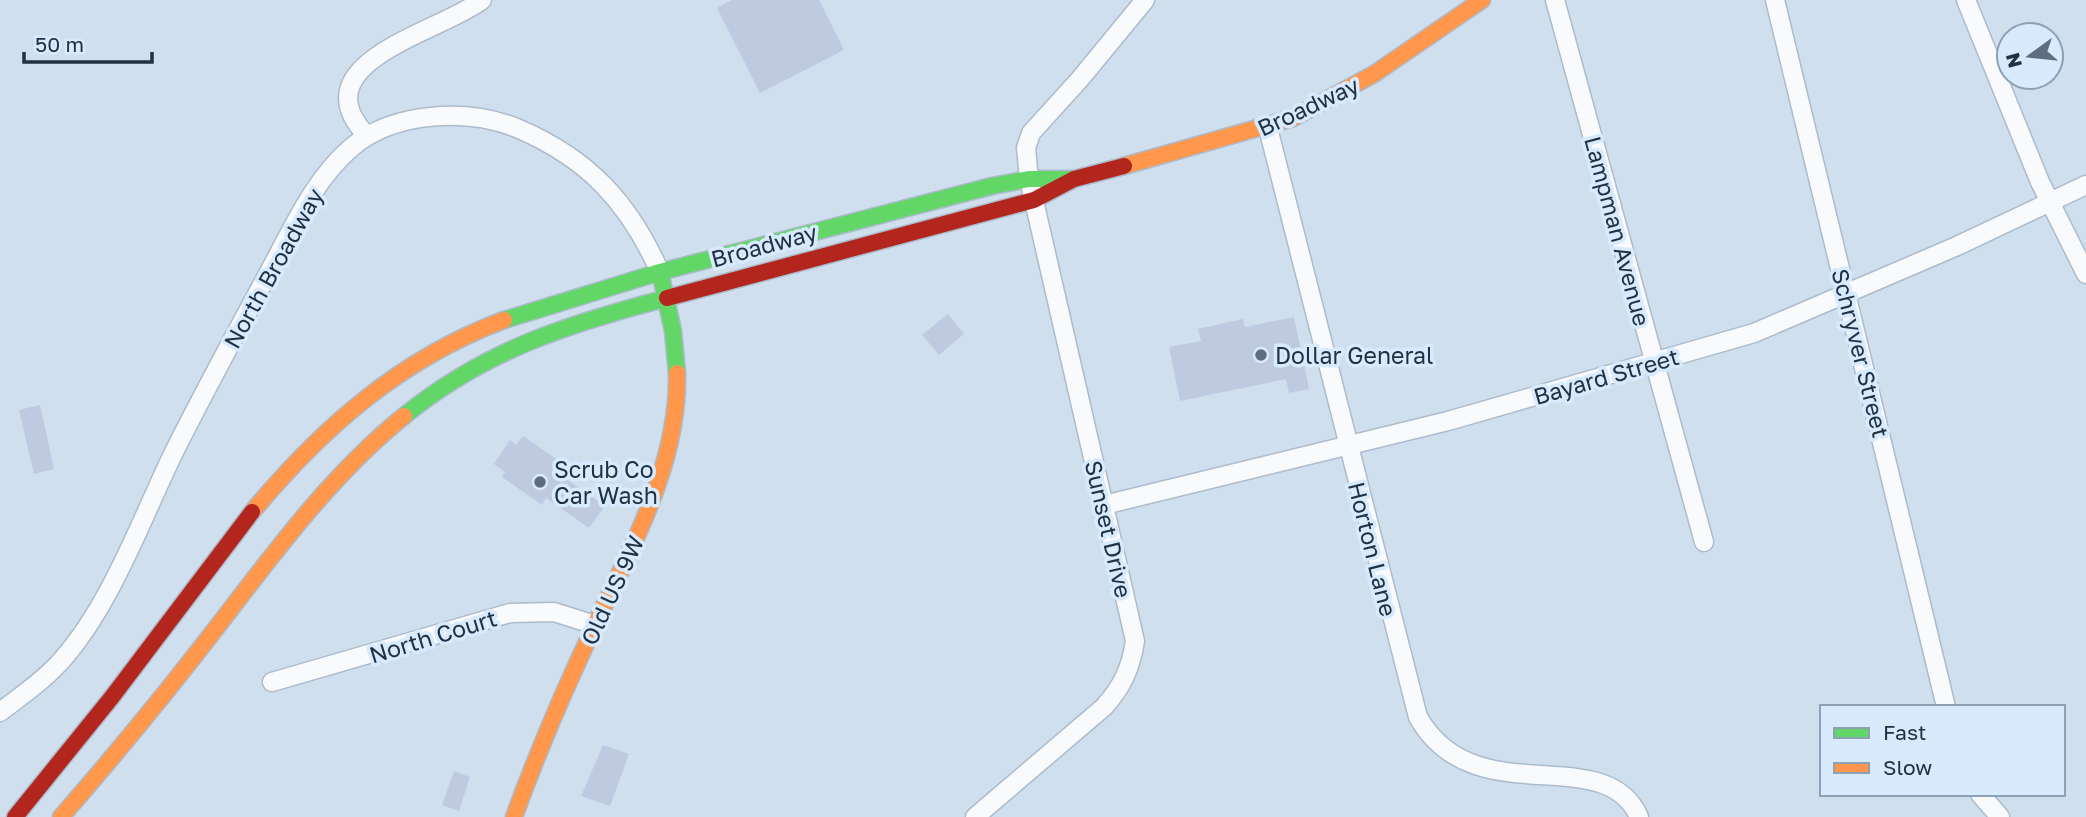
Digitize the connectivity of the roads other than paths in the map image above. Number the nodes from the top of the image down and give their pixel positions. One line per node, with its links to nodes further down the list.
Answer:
1 (482, 0): 8 (street)
2 (1145, 0): 9 (street, Sunset Drive)
3 (1482, 0): 7 (main road, Broadway)
4 (1555, 0): 18 (street, Lampman Avenue)
5 (1774, 0): 16 (street, Schryver Street)
6 (1966, 0): 13 (street)
7 (1268, 128): 10 (main road, Broadway); 19 (street, Horton Lane)
8 (367, 136): 14 (street, North Broadway); 25 (street, North Broadway)
9 (1029, 179): 10 (main road, Broadway); 12 (street, Sunset Drive); 14 (main road, Broadway)
10 (1074, 179): 12 (main road, Broadway)
11 (2086, 185): 13 (street, Bayard Street)
12 (1034, 201): 17 (main road, Broadway); 20 (street, Sunset Drive)
13 (2050, 204): 15 (street); 16 (street, Bayard Street)
14 (660, 272): 17 (main road, Old US 9W); 27 (main road, Broadway)
15 (2086, 274)
16 (1846, 294): 18 (street, Bayard Street); 24 (street, Schryver Street)
17 (667, 298): 22 (main road, Old US 9W); 28 (main road, Broadway)
18 (1655, 363): 19 (street, Bayard Street); 21 (street, Lampman Avenue)
19 (1348, 447): 20 (street, Bayard Street); 31 (street, Horton Lane)
20 (1104, 505): 30 (street, Sunset Drive)
21 (1704, 542)
22 (595, 625): 23 (street, North Court); 29 (main road, Old US 9W)
23 (272, 682)
24 (1946, 705)
25 (0, 712)
26 (1982, 796): 32 (street)
27 (15, 817)
28 (61, 817)
29 (514, 817)
30 (975, 817)
31 (1639, 817)
32 (2000, 817)

